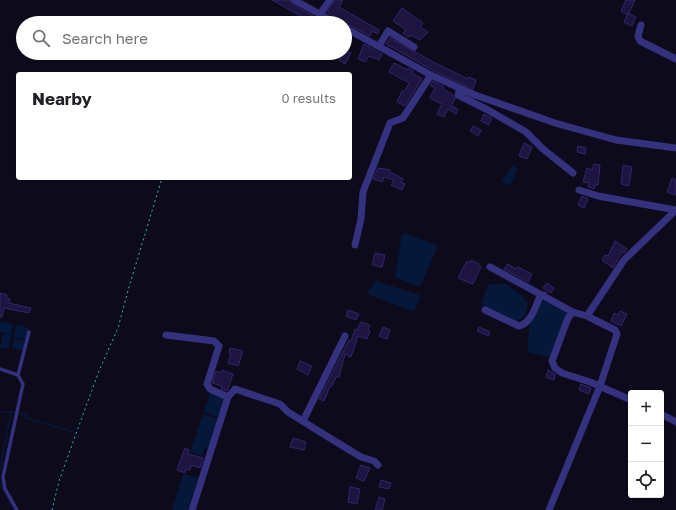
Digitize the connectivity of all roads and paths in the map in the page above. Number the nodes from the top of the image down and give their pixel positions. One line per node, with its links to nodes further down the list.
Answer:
1 (294, 0): 3 (street)
2 (330, 0): 4 (street)
3 (309, 3): 4 (street)
4 (320, 14): 5 (street)
5 (324, 16)
6 (642, 25): 10 (street)
7 (352, 32): 8 (street)
8 (379, 46): 9 (street); 11 (street)
9 (414, 47)
10 (676, 59)
11 (431, 75): 12 (street); 18 (street)
12 (460, 88): 13 (street); 14 (street)
13 (676, 148)
14 (573, 172)
15 (161, 180): 37 (path)
16 (579, 190): 17 (street)
17 (676, 210): 23 (street)
18 (355, 245)
19 (490, 267): 20 (street)
20 (544, 295): 21 (street); 22 (street)
21 (485, 310)
22 (573, 312): 23 (street); 29 (street)
23 (586, 316): 29 (street)
24 (29, 332): 28 (lane)
25 (166, 334): 30 (street)
26 (345, 336): 33 (street)
27 (0, 369): 28 (lane)
28 (18, 375): 36 (lane)
29 (600, 386): 31 (street); 39 (street)
30 (228, 397): 33 (street); 38 (street)
31 (628, 399)
32 (664, 416): 34 (street)
33 (303, 421): 35 (street)
34 (676, 422)
35 (378, 465)
36 (17, 510)
37 (52, 510)
38 (192, 510)
39 (549, 510)

